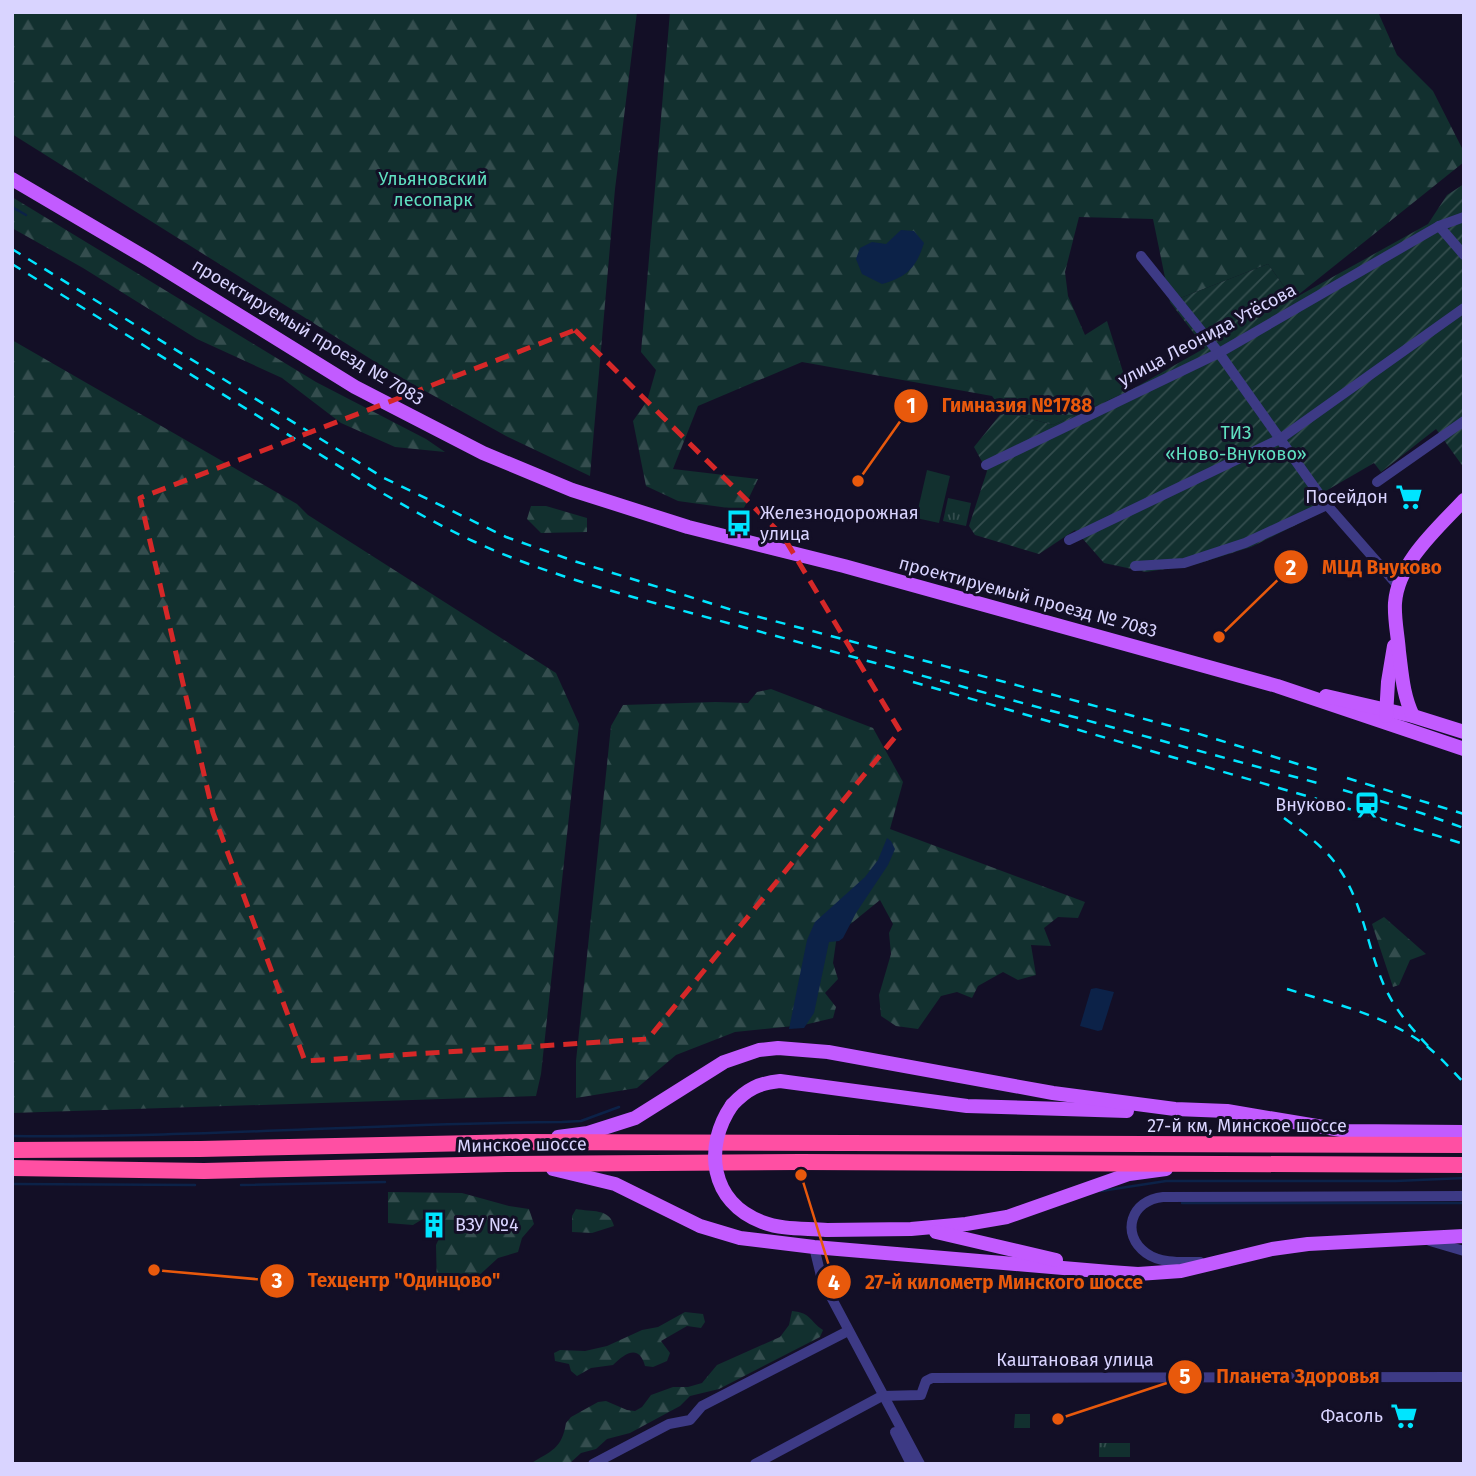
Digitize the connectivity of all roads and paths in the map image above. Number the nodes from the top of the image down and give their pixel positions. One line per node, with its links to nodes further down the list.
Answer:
1 (12, 179): 19 (main road, проектируемый проезд № 7083)
2 (1464, 217): 3 (street, улица Леонида Утёсова)
3 (1439, 226): 4 (street); 7 (street, улица Леонида Утёсова)
4 (1464, 255)
5 (1141, 256): 7 (street)
6 (1464, 308): 9 (street)
7 (1219, 353): 9 (street); 10 (street, улица Леонида Утёсова)
8 (1464, 421): 11 (street)
9 (1280, 439): 13 (street); 14 (street)
10 (986, 465)
11 (1377, 482)
12 (1464, 500): 16 (main road)
13 (1327, 505): 15 (street); 16 (street)
14 (1069, 540)
15 (1135, 566)
16 (1399, 587): 17 (main road)
17 (1397, 631): 18 (main road); 19 (main road)
18 (1405, 698): 19 (main road); 20 (main road)
19 (1390, 716): 20 (main road); 22 (main road)
20 (1413, 716): 21 (main road)
21 (1464, 732)
22 (1464, 749)
23 (1175, 1109): 24 (main road); 26 (main road); 36 (main road, bridge)
24 (1242, 1114): 25 (main road); 28 (main road)
25 (1464, 1132)
26 (525, 1142): 27 (highway, Минское шоссе); 30 (highway, Минское шоссе)
27 (1031, 1144): 28 (highway, 27-й км, Минское шоссе)
28 (1409, 1145): 29 (highway, 27-й км, Минское шоссе)
29 (1464, 1145)
30 (12, 1150)
31 (507, 1164): 32 (highway, Минское шоссе); 34 (highway, Минское шоссе); 39 (main road)
32 (1213, 1164): 33 (highway); 36 (main road)
33 (1464, 1166)
34 (12, 1168)
35 (1464, 1196): 41 (street)
36 (911, 1229): 42 (main road)
37 (1464, 1238): 38 (main road)
38 (1420, 1239): 40 (street); 41 (main road)
39 (814, 1247): 42 (main road); 43 (street)
40 (1464, 1251)
41 (1221, 1263): 42 (main road)
42 (1110, 1272)
43 (845, 1326): 45 (street); 46 (street)
44 (1464, 1377): 45 (street, Каштановая улица)
45 (882, 1396): 47 (street, Каштановая улица); 48 (street); 49 (street)
46 (593, 1464)
47 (755, 1464)
48 (911, 1464)
49 (920, 1464)

